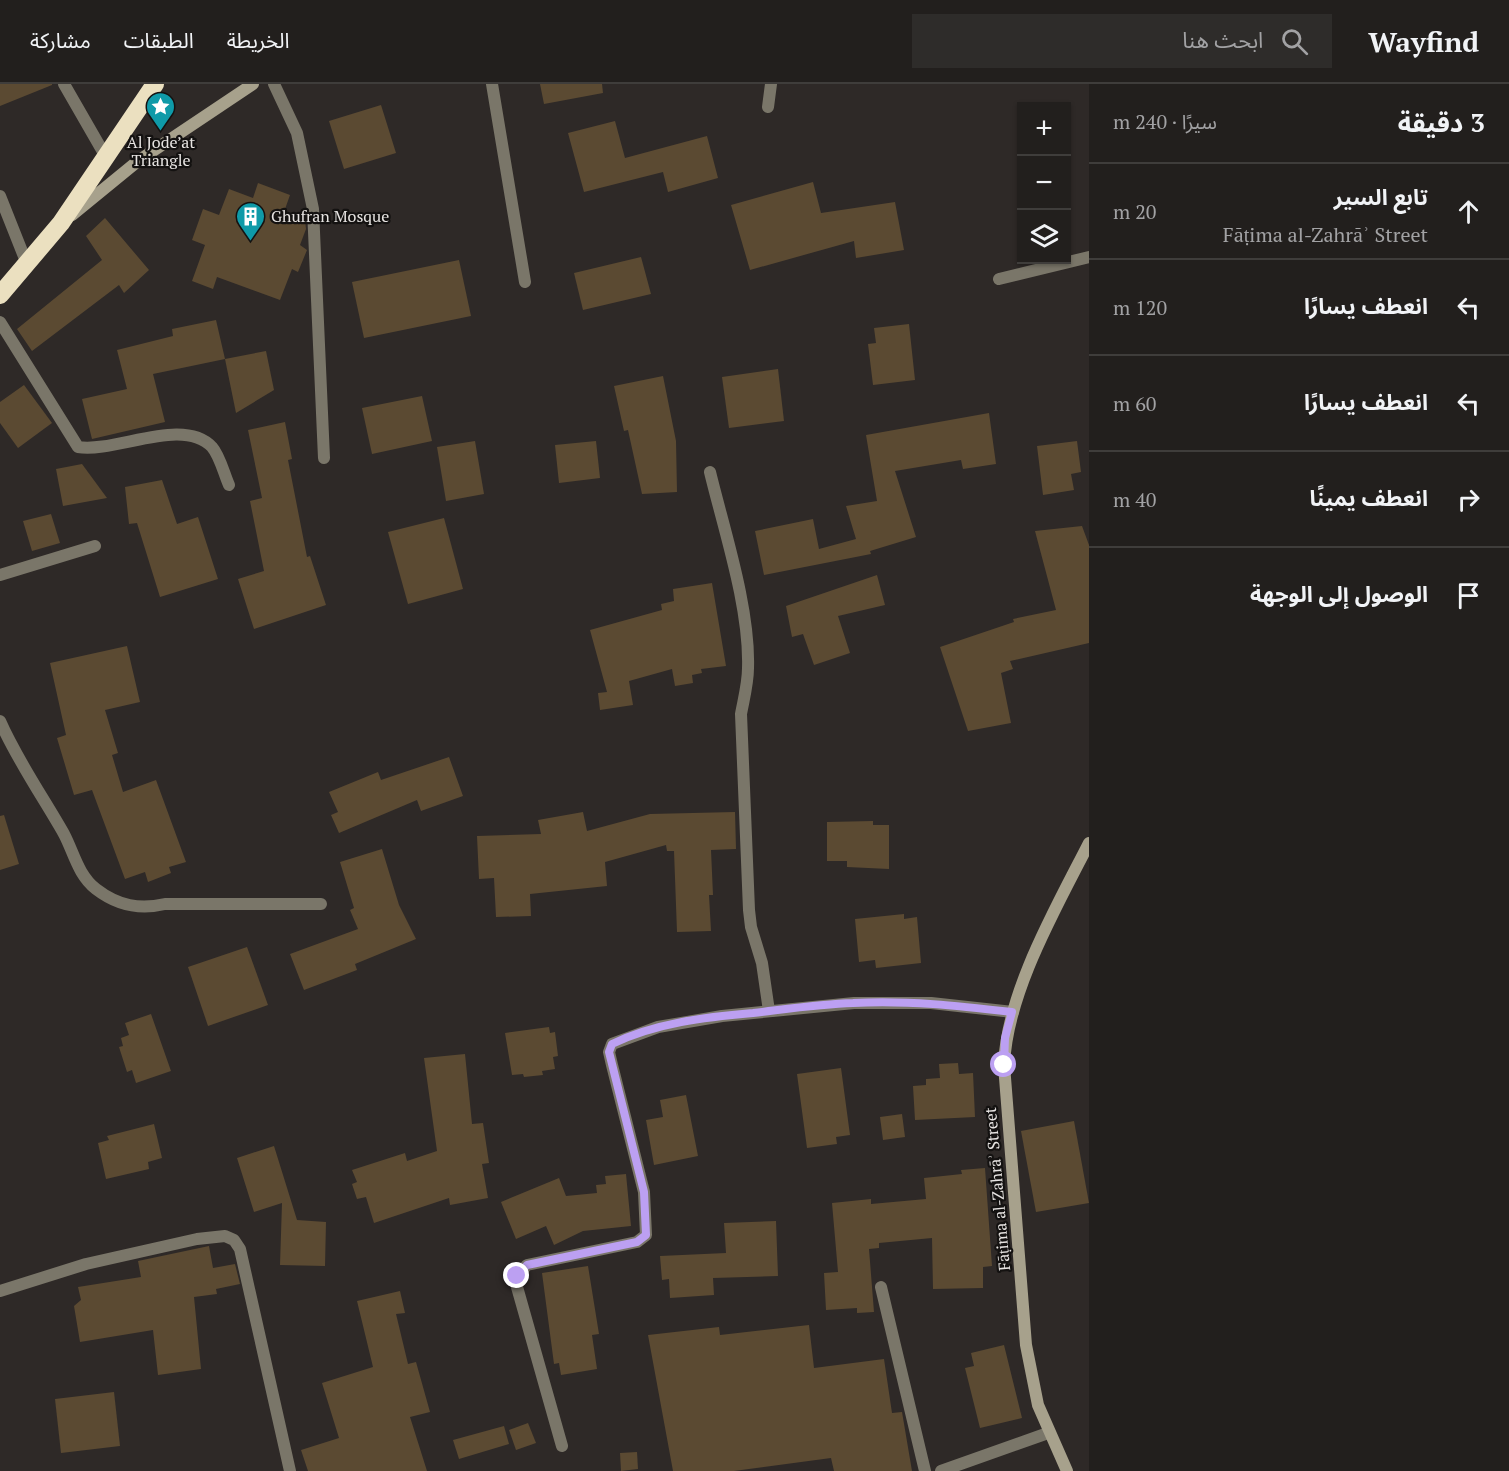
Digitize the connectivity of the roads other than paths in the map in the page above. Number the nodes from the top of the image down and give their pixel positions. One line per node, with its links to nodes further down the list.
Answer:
1 (64, 84): 8 (street)
2 (155, 84): 8 (highway)
3 (253, 84): 10 (street)
4 (274, 84): 17 (street)
5 (492, 84): 14 (street)
6 (771, 84): 7 (street)
7 (768, 107)
8 (106, 157): 10 (highway)
9 (0, 196): 12 (street)
10 (62, 223): 12 (highway)
11 (1089, 257): 13 (street)
12 (27, 264): 15 (highway)
13 (999, 279)
14 (525, 282)
15 (0, 295)
16 (0, 322): 19 (street)
17 (324, 458)
18 (710, 471): 25 (street)
19 (229, 485)
20 (95, 546): 21 (street)
21 (0, 575)
22 (0, 721): 24 (street)
23 (1089, 843): 26 (street, Fāṭima al-Zahrāʾ Street)
24 (321, 904)
25 (769, 1011): 26 (street); 30 (street)
26 (1012, 1012): 29 (street, Fāṭima al-Zahrāʾ Street)
27 (881, 1287): 32 (street)
28 (0, 1290): 31 (street)
29 (1048, 1433): 33 (street); 34 (street, Fāṭima al-Zahrāʾ Street)
30 (562, 1446)
31 (290, 1471)
32 (925, 1471)
33 (941, 1471)
34 (1067, 1471)

